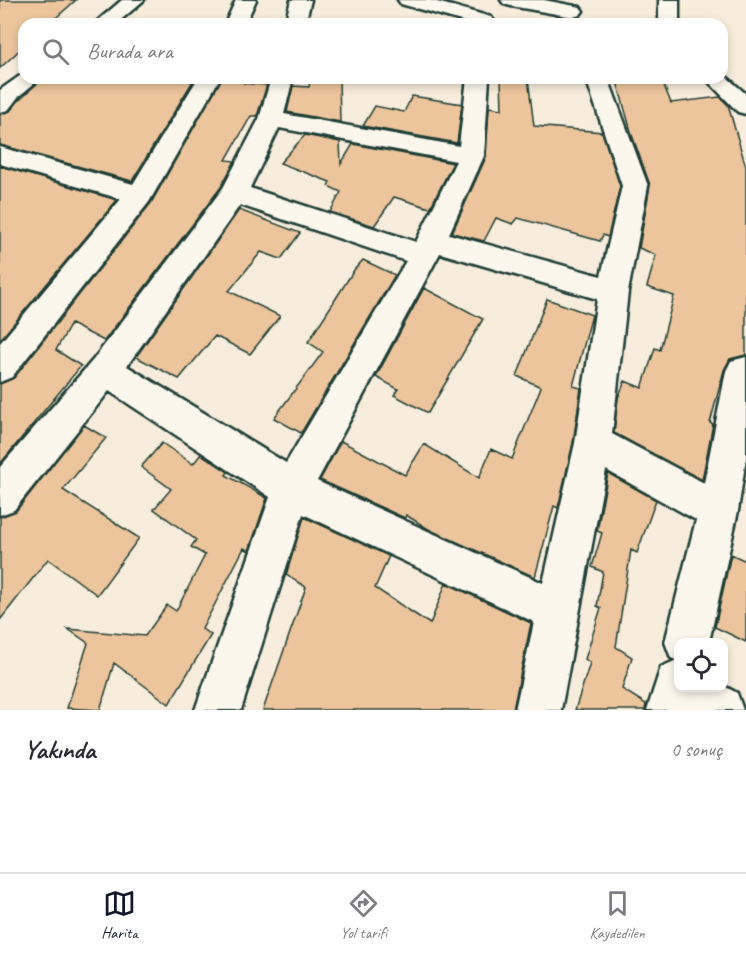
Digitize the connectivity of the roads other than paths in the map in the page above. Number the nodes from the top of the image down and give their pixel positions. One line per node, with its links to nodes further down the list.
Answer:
1 (134, 0): 9 (street)
2 (246, 0): 10 (street)
3 (301, 0): 11 (street)
4 (408, 0): 12 (street)
5 (489, 0): 13 (street)
6 (511, 0): 8 (street)
7 (669, 0): 14 (street)
8 (576, 12)
9 (112, 18)
10 (238, 18)
11 (296, 18)
12 (467, 18)
13 (485, 18)
14 (669, 18)
15 (21, 84): 21 (street)
16 (205, 84): 27 (street)
17 (280, 84): 23 (street)
18 (477, 84): 25 (street)
19 (599, 84): 29 (street)
20 (723, 84): 22 (street)
21 (4, 95)
22 (746, 107)
23 (271, 119): 25 (street); 26 (street)
24 (0, 155): 27 (street)
25 (471, 156): 28 (street)
26 (234, 193): 28 (street); 31 (street)
27 (140, 195): 30 (street)
28 (429, 248): 29 (street); 34 (street)
29 (613, 292): 33 (street)
30 (0, 368)
31 (105, 369): 34 (street); 35 (street)
32 (746, 372): 36 (street)
33 (593, 443): 36 (street); 37 (street)
34 (292, 489): 37 (street); 40 (street)
35 (0, 495)
36 (718, 511): 38 (street)
37 (560, 612): 41 (street)
38 (689, 638)
39 (695, 692): 42 (street)
40 (218, 710)
41 (538, 710)
42 (720, 710)

